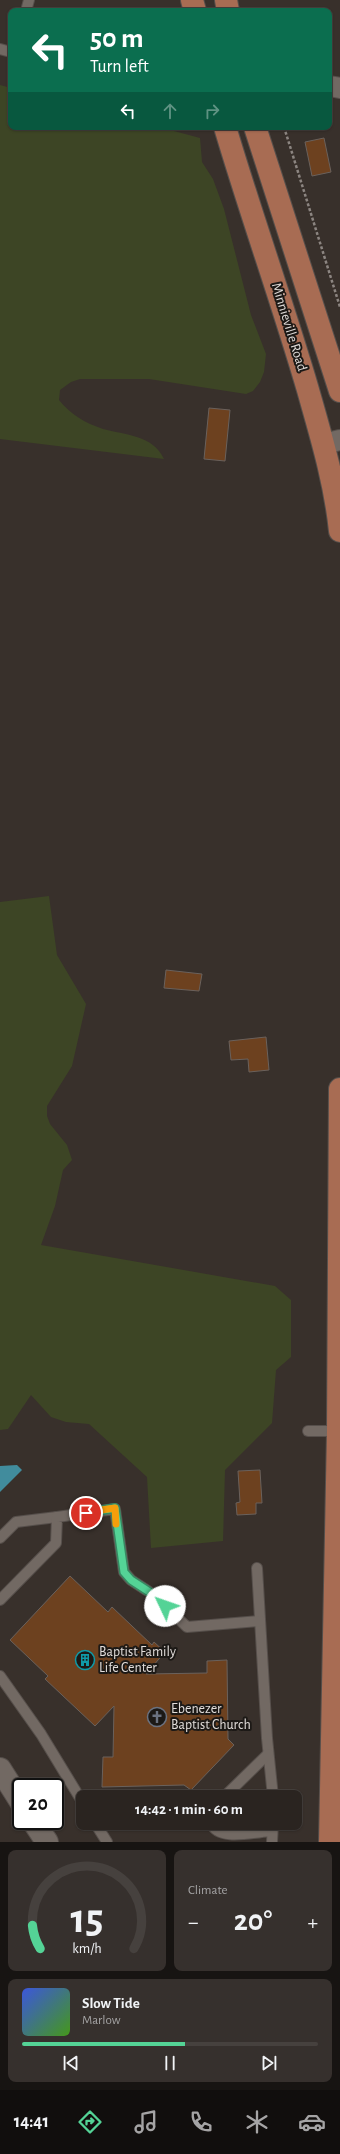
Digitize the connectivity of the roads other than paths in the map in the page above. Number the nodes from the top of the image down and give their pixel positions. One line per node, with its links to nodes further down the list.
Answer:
1 (226, 130): 4 (main road, Minnieville Road)
2 (257, 130): 3 (main road, Minnieville Road)
3 (340, 390)
4 (332, 442): 5 (main road, Minnieville Road)
5 (340, 531)
6 (340, 1089): 8 (main road)
7 (308, 1431): 8 (lane)
8 (338, 1431): 29 (main road)
9 (57, 1517): 10 (lane); 12 (lane); 13 (lane)
10 (0, 1538)
11 (257, 1568): 13 (lane)
12 (0, 1600)
13 (260, 1621): 15 (lane)
14 (0, 1676): 20 (lane)
15 (268, 1754): 18 (lane); 19 (lane)
16 (0, 1769): 17 (main road)
17 (12, 1788)
18 (231, 1790)
19 (272, 1790)
20 (76, 1792)
21 (39, 1830): 26 (main road)
22 (99, 1830): 27 (lane)
23 (216, 1830): 24 (lane)
24 (266, 1830)
25 (273, 1830): 28 (lane)
26 (47, 1842)
27 (107, 1842)
28 (272, 1842)
29 (330, 1842)

